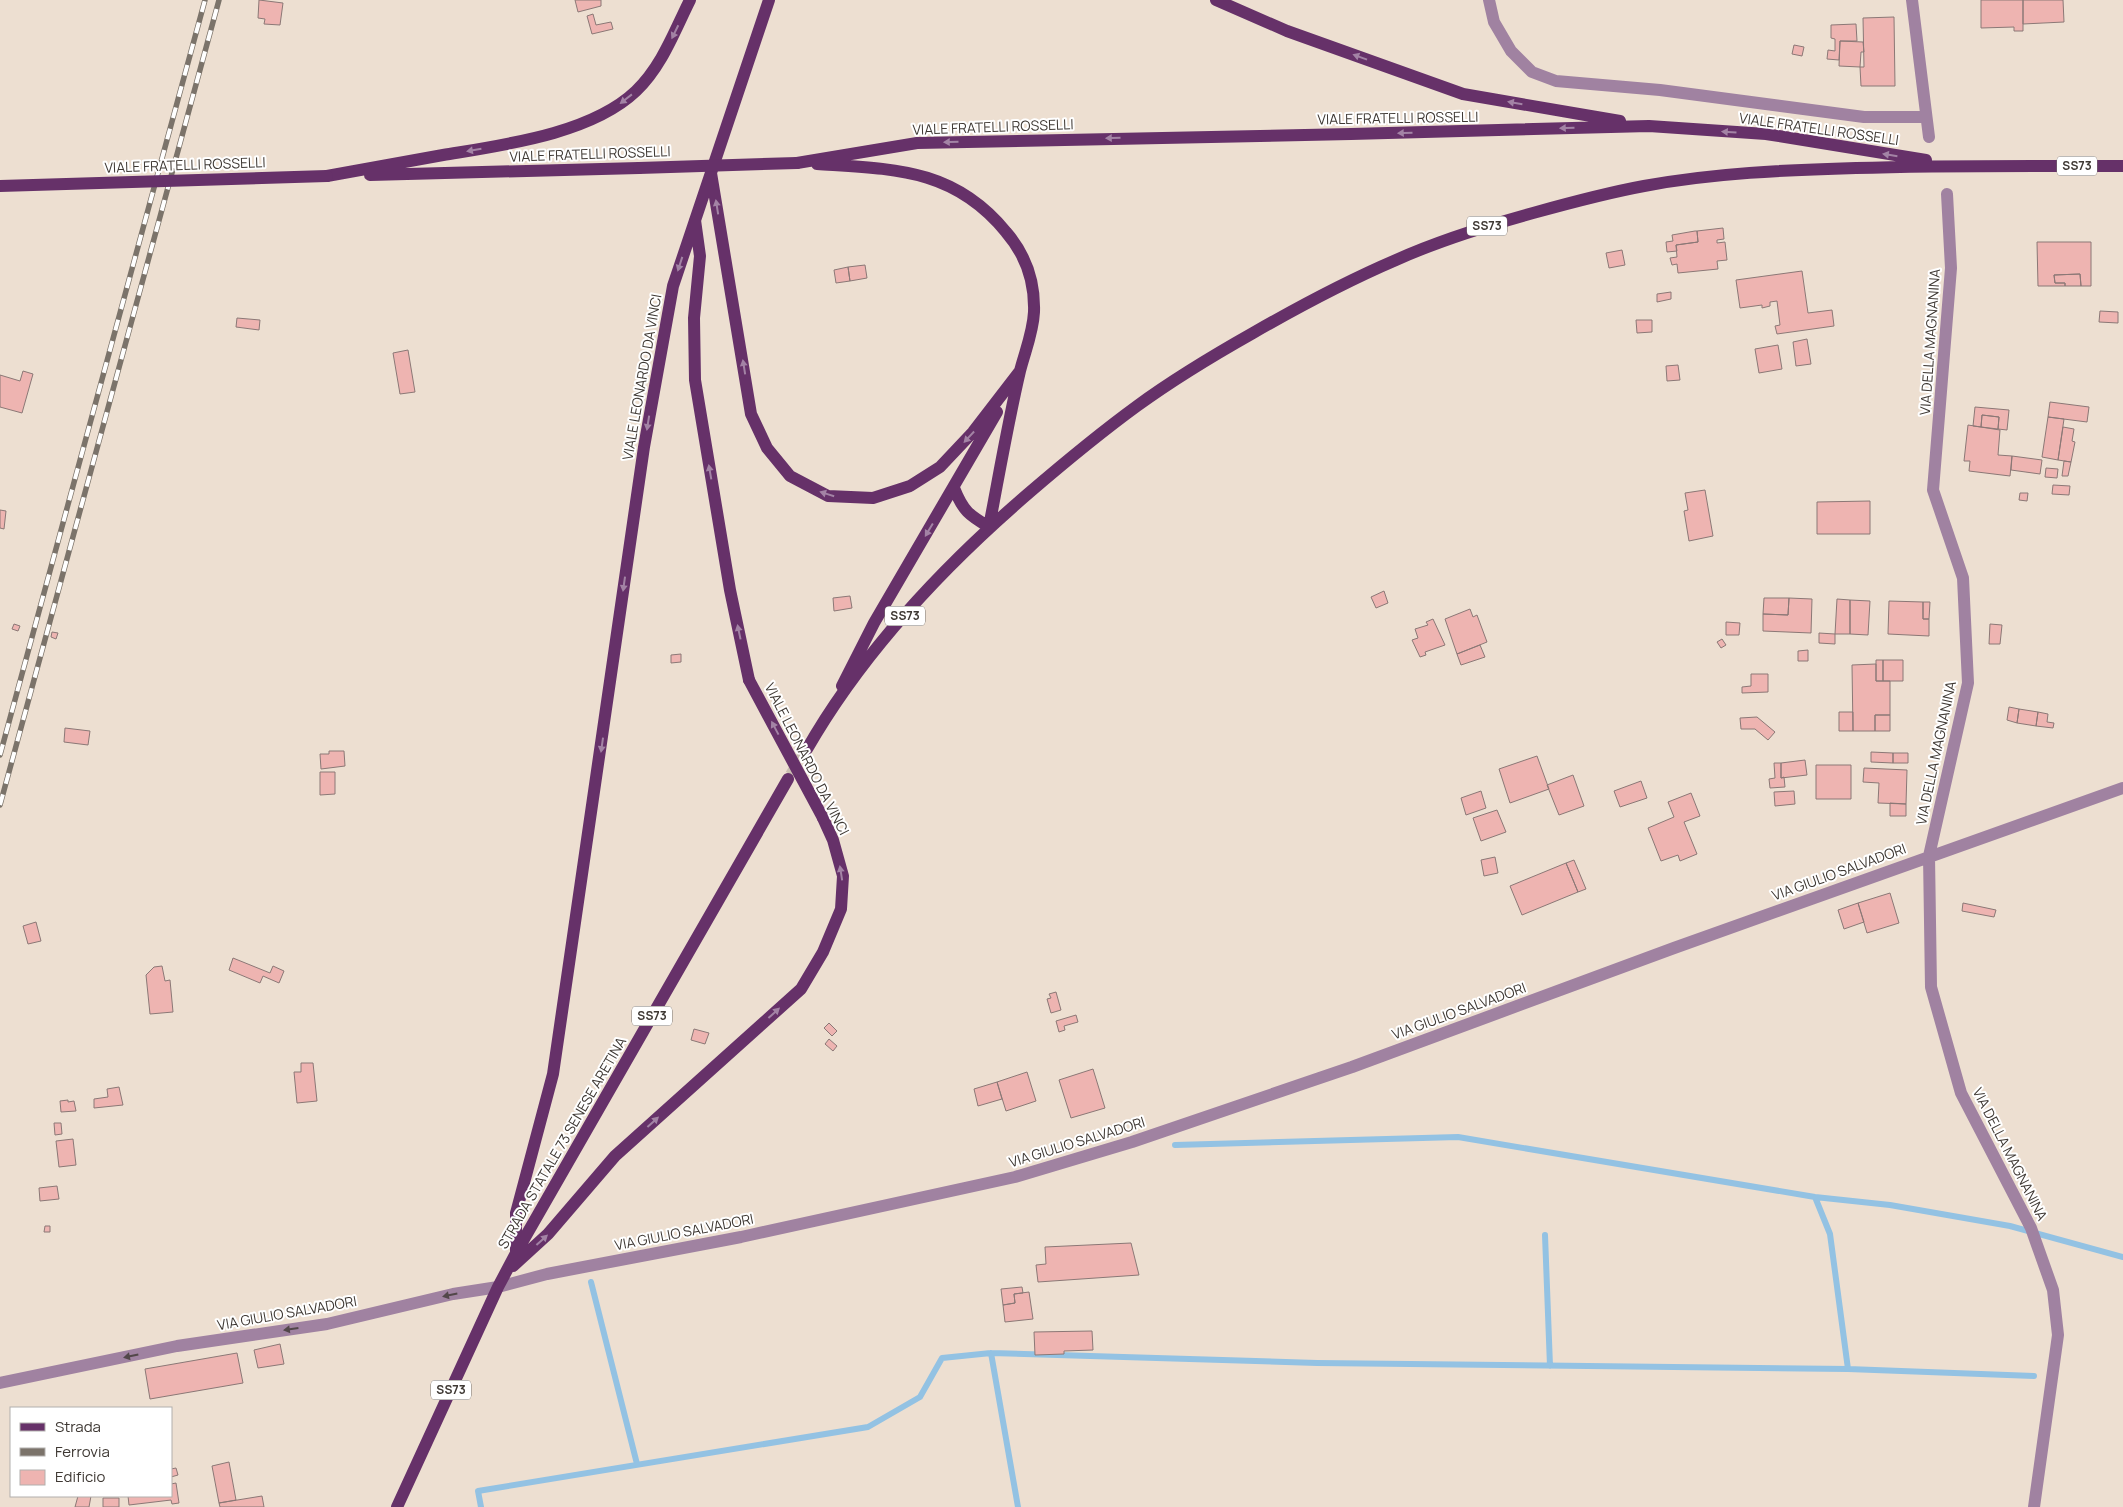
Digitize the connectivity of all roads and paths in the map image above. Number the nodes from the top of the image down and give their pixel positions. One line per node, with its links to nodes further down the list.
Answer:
1 (690, 0): 13 (main road, one-way to 13)
2 (769, 0): 12 (main road, VIALE LEONARDO DA VINCI)
3 (1216, 0): 7 (main road, one-way to 3)
4 (1489, 0): 6 (street)
5 (1912, 0): 6 (street)
6 (1926, 117): 8 (street)
7 (1649, 126): 9 (main road, VIALE FRATELLI ROSSELLI, one-way to 9); 10 (main road, VIALE FRATELLI ROSSELLI, one-way to 7)
8 (1929, 137)
9 (797, 163): 13 (main road, VIALE FRATELLI ROSSELLI, bridge); 17 (main road)
10 (1955, 165): 11 (main road, SS73); 19 (main road, SS73)
11 (2123, 166)
12 (711, 172): 16 (main road, VIALE LEONARDO DA VINCI); 17 (main road, one-way to 12)
13 (327, 176): 14 (main road, VIALE FRATELLI ROSSELLI, bridge)
14 (0, 186)
15 (1947, 194): 24 (street, VIA DELLA MAGNANINA)
16 (695, 217): 25 (main road, VIALE LEONARDO DA VINCI, one-way to 25); 26 (main road, VIALE LEONARDO DA VINCI, one-way to 16, bridge)
17 (1020, 371): 18 (main road); 19 (main road)
18 (954, 488): 19 (main road); 20 (main road, one-way to 20)
19 (989, 527): 20 (main road, SS73)
20 (828, 711): 21 (main road, SS73)
21 (807, 749)
22 (788, 779): 25 (main road, STRADA STATALE 73 SENESE ARETINA / SS73)
23 (2123, 788): 24 (street, VIA GIULIO SALVADORI)
24 (1929, 856): 27 (street, VIA GIULIO SALVADORI); 30 (street, VIA DELLA MAGNANINA)
25 (516, 1253): 26 (main road, STRADA STATALE 73 SENESE ARETINA / SS73)
26 (506, 1273): 27 (main road, STRADA STATALE 73 SENESE ARETINA / SS73)
27 (498, 1288): 28 (street, VIA GIULIO SALVADORI, one-way to 28); 29 (main road, STRADA STATALE 73 SENESE ARETINA / SS73)
28 (0, 1383)
29 (397, 1507)
30 (2034, 1507)

